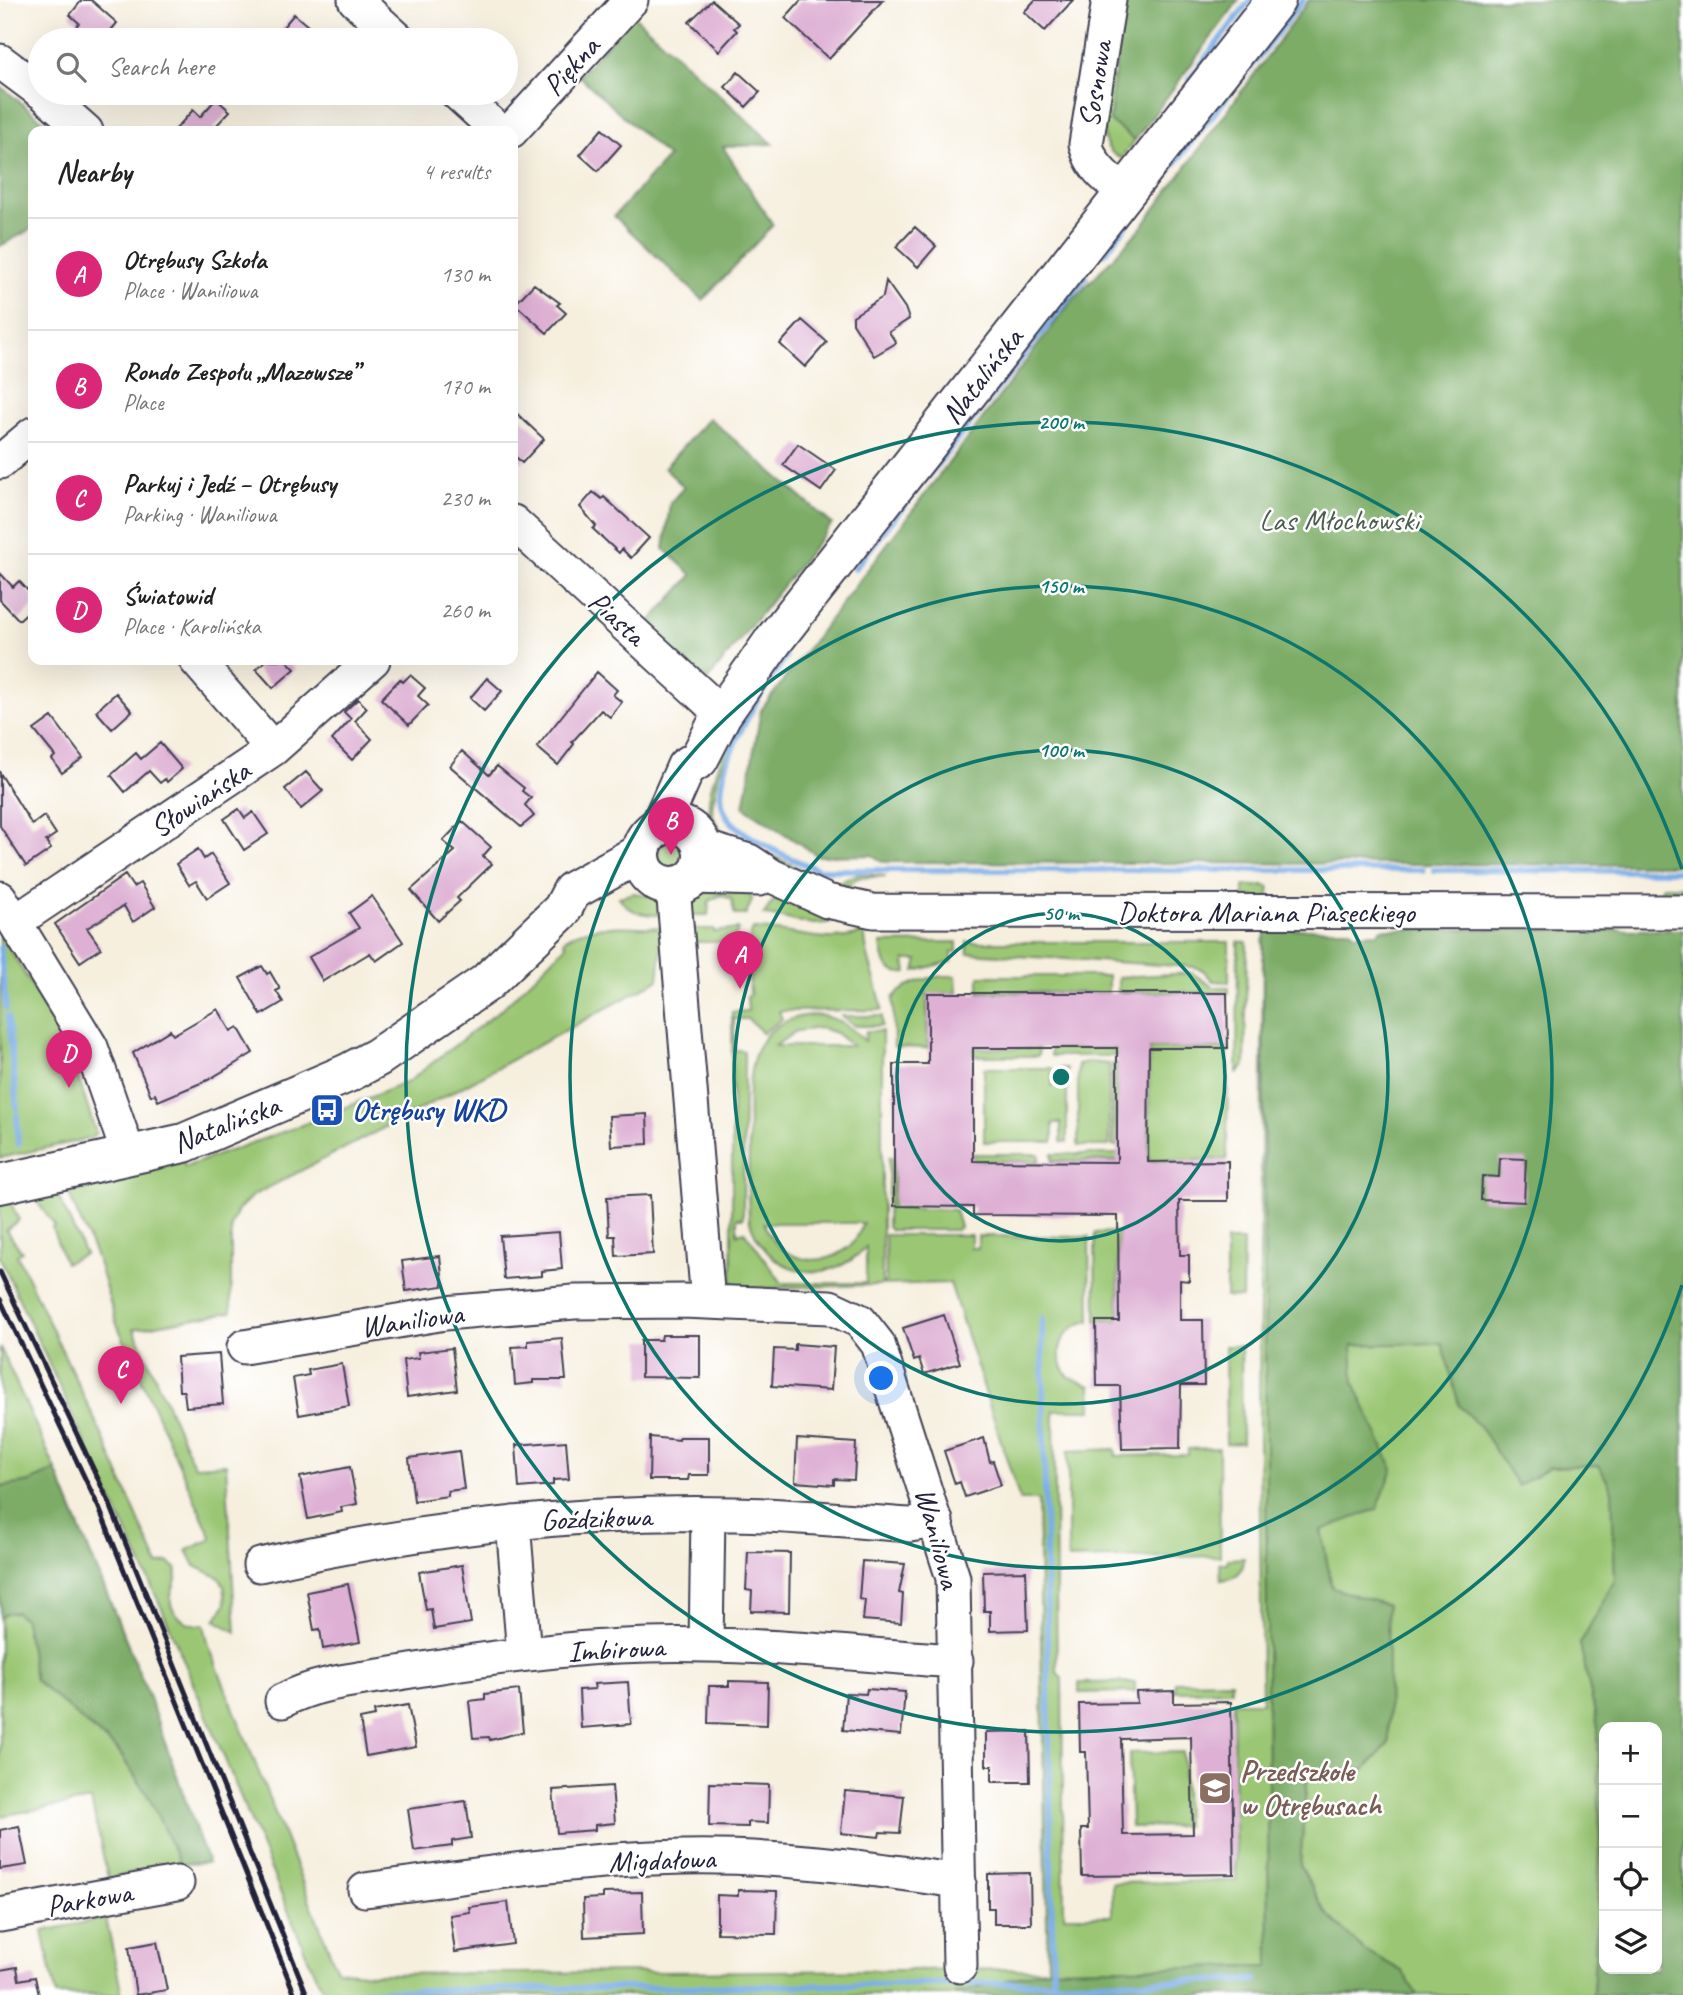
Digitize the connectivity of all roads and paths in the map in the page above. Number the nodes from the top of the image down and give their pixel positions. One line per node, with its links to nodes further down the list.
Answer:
1 (355, 0): 5 (street)
2 (631, 0): 12 (street, Piękna)
3 (1109, 0): 13 (street, Sosnowa)
4 (1276, 0): 13 (main road, Natalińska)
5 (386, 28)
6 (0, 61): 7 (street)
7 (28, 82)
8 (57, 105): 10 (street)
9 (470, 105): 11 (street)
10 (80, 126)
11 (493, 126)
12 (516, 126)
13 (1126, 194): 17 (main road, Natalińska)
14 (518, 528): 17 (street, Piasta)
15 (200, 665): 18 (street)
16 (367, 665): 18 (street, Słowiańska)
17 (722, 714): 19 (main road, Natalińska)
18 (273, 749): 20 (street, Słowiańska)
19 (674, 857): 21 (street, Doktora Mariana Piaseckiego); 22 (main road, Natalińska); 24 (street)
20 (8, 910): 22 (street)
21 (1683, 912)
22 (129, 1156): 23 (main road, Natalińska)
23 (0, 1184)
24 (708, 1302): 25 (street, Waniliowa); 27 (street, Waniliowa)
25 (244, 1347)
26 (708, 1514): 27 (street, Goździkowa); 28 (street, Goździkowa); 30 (street)
27 (936, 1521): 32 (street, Waniliowa)
28 (513, 1523): 29 (street, Goździkowa); 31 (street)
29 (260, 1565)
30 (706, 1644): 31 (street, Imbirowa); 32 (street, Imbirowa)
31 (524, 1654): 33 (street, Imbirowa)
32 (956, 1661): 34 (street, Waniliowa)
33 (282, 1701)
34 (959, 1881): 36 (street, Migdałowa); 38 (street, Waniliowa)
35 (177, 1883): 37 (street, Parkowa)
36 (365, 1891)
37 (0, 1915)
38 (960, 1966)

